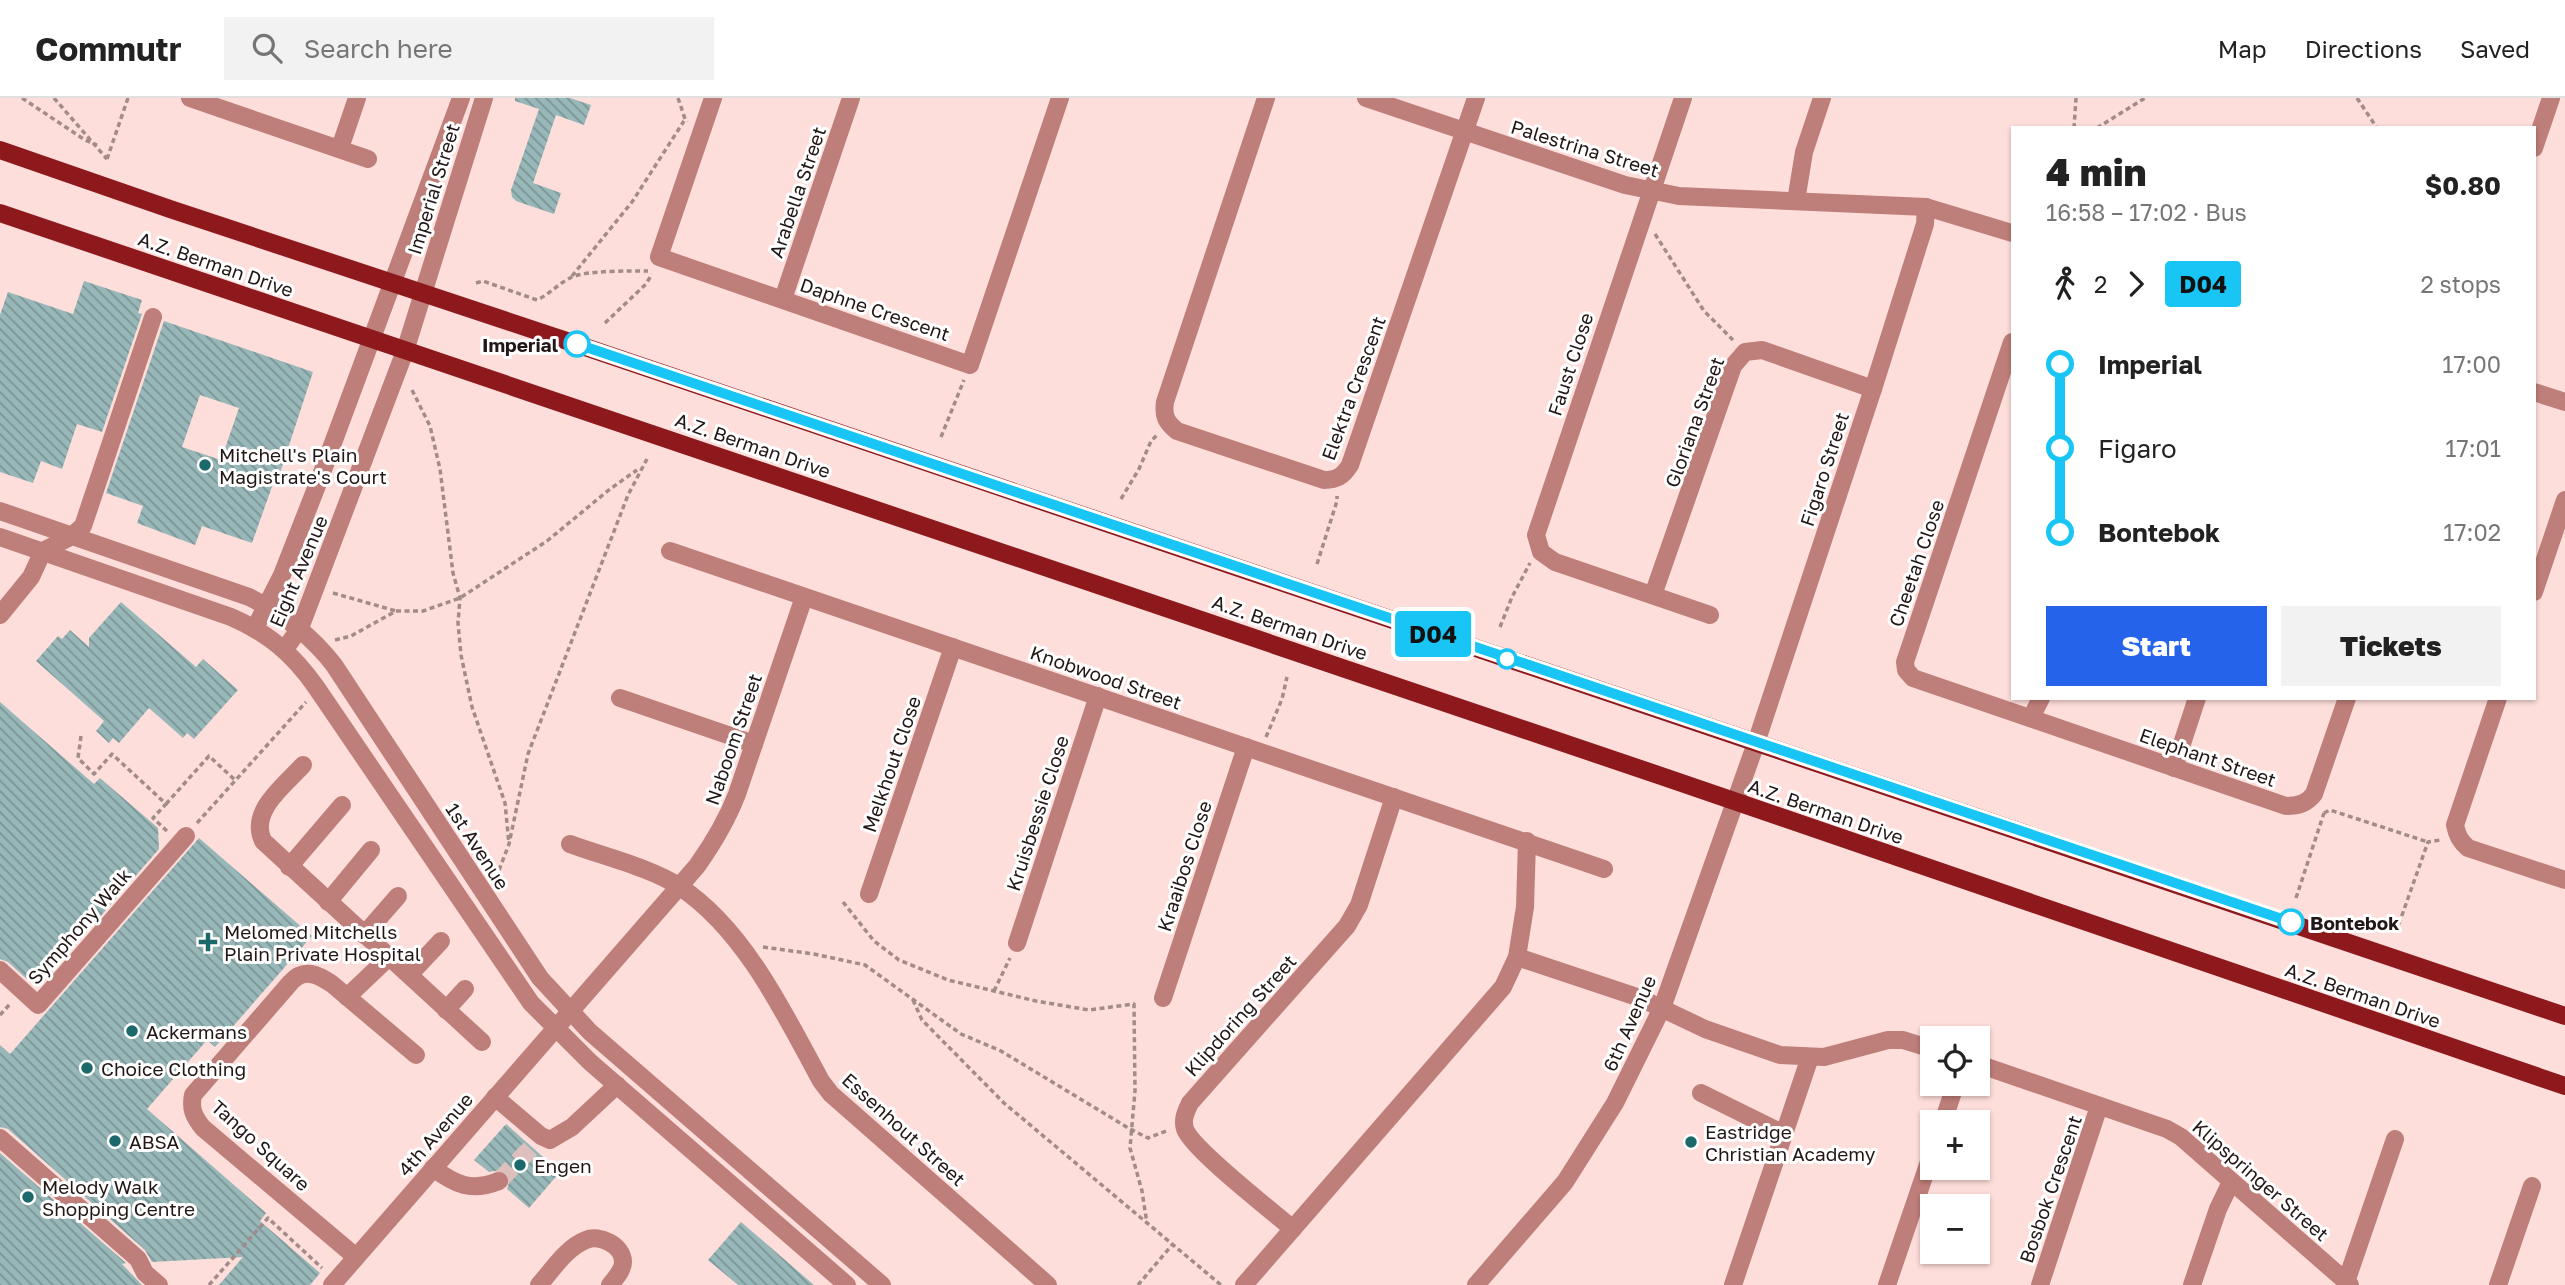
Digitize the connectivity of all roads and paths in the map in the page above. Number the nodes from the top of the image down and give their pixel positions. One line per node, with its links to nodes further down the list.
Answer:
1 (22, 98): 26 (path)
2 (54, 98): 26 (path)
3 (128, 98): 26 (path)
4 (190, 98): 27 (street)
5 (357, 98): 27 (street)
6 (461, 98): 38 (street, Imperial Street)
7 (484, 98): 39 (street, Imperial Street)
8 (713, 98): 40 (street, Daphne Crescent)
9 (851, 98): 40 (street, Arabella Street)
10 (1060, 98): 47 (street)
11 (1266, 98): 52 (street)
12 (1366, 98): 24 (street, Palestrina Street)
13 (1476, 98): 24 (street, Elektra Crescent)
14 (1683, 98): 30 (street, Faust Close)
15 (1822, 98): 31 (street)
16 (2076, 98): 21 (path)
17 (2146, 98): 22 (path)
18 (2357, 98): 23 (path)
19 (2552, 98): 25 (street)
20 (685, 120): 36 (path)
21 (2074, 126)
22 (2100, 126)
23 (2376, 126)
24 (1464, 132): 30 (street, Palestrina Street); 56 (street, Elektra Crescent)
25 (2536, 143)
26 (97, 145)
27 (340, 148): 29 (street)
28 (0, 150): 38 (main road, A.Z. Berman Drive)
29 (368, 159)
30 (1652, 191): 31 (street, Palestrina Street); 34 (street, Faust Close)
31 (1796, 201): 32 (street, Palestrina Street)
32 (1926, 207): 35 (street, Palestrina Street); 48 (street, Figaro Street)
33 (0, 213): 43 (main road, A.Z. Berman Drive)
34 (1643, 213): 46 (path); 64 (street, Faust Close)
35 (2011, 233)
36 (571, 277): 37 (path); 42 (path)
37 (476, 283)
38 (392, 284): 39 (main road, A.Z. Berman Drive); 43 (street, Imperial Street)
39 (422, 294): 45 (street, Imperial Street); 91 (main road, A.Z. Berman Drive)
40 (783, 299): 47 (street, Daphne Crescent)
41 (153, 317): 60 (street)
42 (605, 323)
43 (371, 340): 45 (main road, A.Z. Berman Drive); 71 (street, Eight Avenue)
44 (2011, 345): 89 (street, Cheetah Close)
45 (405, 351): 77 (street, Eight Avenue); 99 (main road, A.Z. Berman Drive)
46 (1745, 352): 48 (street, Gloriana Street); 68 (street, Gloriana Street)
47 (970, 365): 53 (path)
48 (1873, 389): 91 (street, Figaro Street)
49 (412, 390): 70 (path)
50 (2536, 393): 51 (street)
51 (2565, 402)
52 (1168, 424): 56 (street, Elektra Crescent); 57 (path)
53 (941, 437)
54 (647, 459): 55 (path)
55 (640, 468): 70 (path); 107 (path)
56 (1335, 480): 65 (path)
57 (1121, 499)
58 (2565, 500): 66 (street)
59 (0, 511): 60 (street, 1st Avenue)
60 (72, 536): 62 (street); 71 (street, 1st Avenue)
61 (0, 537): 62 (street)
62 (43, 551): 73 (street); 76 (street)
63 (670, 551): 69 (street, Knobwood Street)
64 (1541, 552): 68 (street); 75 (path)
65 (1317, 565)
66 (2536, 586)
67 (333, 593): 72 (path)
68 (1653, 596): 74 (street)
69 (804, 597): 79 (street, Knobwood Street); 92 (street, Naboom Street)
70 (460, 598): 72 (path); 107 (path)
71 (267, 606): 76 (street, Eight Avenue); 77 (street, 1st Avenue)
72 (396, 611): 78 (path)
73 (0, 615)
74 (1710, 615)
75 (1500, 627)
76 (255, 628): 80 (street)
77 (300, 628): 80 (street, Eight Avenue); 136 (street, 1st Avenue)
78 (333, 641)
79 (953, 647): 82 (street, Knobwood Street); 115 (street, Melkhout Close)
80 (285, 649): 138 (street)
81 (1287, 677): 93 (path)
82 (1098, 696): 93 (street, Knobwood Street); 123 (street, Kruisbessie Close)
83 (620, 698): 92 (street)
84 (308, 700): 96 (path)
85 (2040, 700): 89 (street)
86 (2195, 700): 95 (street)
87 (2346, 700): 98 (street)
88 (2497, 700): 103 (street)
89 (2031, 719): 95 (street, Elephant Street)
90 (81, 736): 100 (path)
91 (1756, 743): 99 (street, 6th Avenue); 137 (main road, A.Z. Berman Drive)
92 (754, 744): 114 (street, Naboom Street)
93 (1253, 750): 97 (street, Knobwood Street); 132 (street, Kraaibos Close)
94 (303, 765): 110 (street)
95 (2174, 768): 98 (street, Elephant Street)
96 (236, 780): 100 (path); 104 (path)
97 (1394, 797): 105 (street, Knobwood Street); 160 (street, Klipdoring Street)
98 (2308, 801): 102 (path)
99 (1735, 802): 134 (street, 6th Avenue); 145 (main road, A.Z. Berman Drive)
100 (166, 804): 104 (path)
101 (342, 805): 110 (street)
102 (2324, 813): 106 (path); 117 (path)
103 (2459, 838): 106 (path); 112 (street)
104 (183, 839): 127 (street, Symphony Walk)
105 (1527, 841): 111 (street, Knobwood Street); 126 (street)
106 (2428, 842): 120 (path)
107 (509, 844): 113 (path)
108 (570, 844): 114 (street)
109 (371, 850): 118 (street)
110 (289, 867): 118 (street)
111 (1604, 869)
112 (2565, 880)
113 (494, 883)
114 (680, 886): 136 (street, Naboom Street); 171 (street, Essenhout Street)
115 (869, 894)
116 (398, 896): 121 (street)
117 (2296, 898)
118 (328, 902): 121 (street)
119 (843, 902): 130 (path)
120 (2396, 932)
121 (364, 935): 125 (street)
122 (440, 941): 128 (street)
123 (1017, 943): 130 (path)
124 (763, 947): 133 (path)
125 (389, 957): 128 (street); 131 (street)
126 (1517, 957): 134 (street); 160 (street)
127 (0, 970)
128 (409, 975): 135 (street)
129 (465, 989): 135 (street)
130 (994, 991): 149 (path)
131 (346, 997): 141 (street, Tango Square); 162 (street, Tango Square)
132 (1163, 998)
133 (913, 999): 149 (path); 159 (path)
134 (1662, 1009): 142 (street); 175 (street, 6th Avenue)
135 (446, 1010): 139 (street)
136 (570, 1011): 138 (street, 4th Avenue); 170 (street, 1st Avenue)
137 (2565, 1016)
138 (556, 1028): 144 (street); 147 (street, 4th Avenue)
139 (482, 1042)
140 (1920, 1045): 142 (street)
141 (416, 1055)
142 (1810, 1057): 150 (street)
143 (1990, 1068): 148 (street, Klipspringer Street)
144 (617, 1085): 147 (street); 169 (street)
145 (2565, 1086)
146 (1701, 1093): 150 (street)
147 (495, 1097): 154 (street, 4th Avenue)
148 (2099, 1106): 157 (street, Klipspringer Street); 178 (street, Bosbok Crescent)
149 (1130, 1129): 152 (path); 159 (path)
150 (1784, 1134): 176 (street)
151 (0, 1138): 165 (street)
152 (1148, 1138)
153 (2395, 1139): 164 (street)
154 (433, 1168): 156 (street); 162 (street, 4th Avenue)
155 (1923, 1180): 177 (street)
156 (499, 1181)
157 (2231, 1182): 164 (street, Klipspringer Street); 179 (street)
158 (2532, 1186): 180 (street)
159 (1146, 1224): 161 (path)
160 (1293, 1229): 174 (street)
161 (1172, 1245): 172 (path); 173 (path)
162 (356, 1257): 163 (street, 4th Avenue)
163 (328, 1278): 166 (path)
164 (2347, 1284)
165 (159, 1285)
166 (209, 1285)
167 (539, 1285): 168 (street)
168 (610, 1285)
169 (847, 1285)
170 (882, 1285)
171 (1048, 1285)
172 (1138, 1285)
173 (1221, 1285)
174 (1244, 1285)
175 (1476, 1285)
176 (1733, 1285)
177 (1887, 1285)
178 (2039, 1285)
179 (2192, 1285)
180 (2498, 1285)

